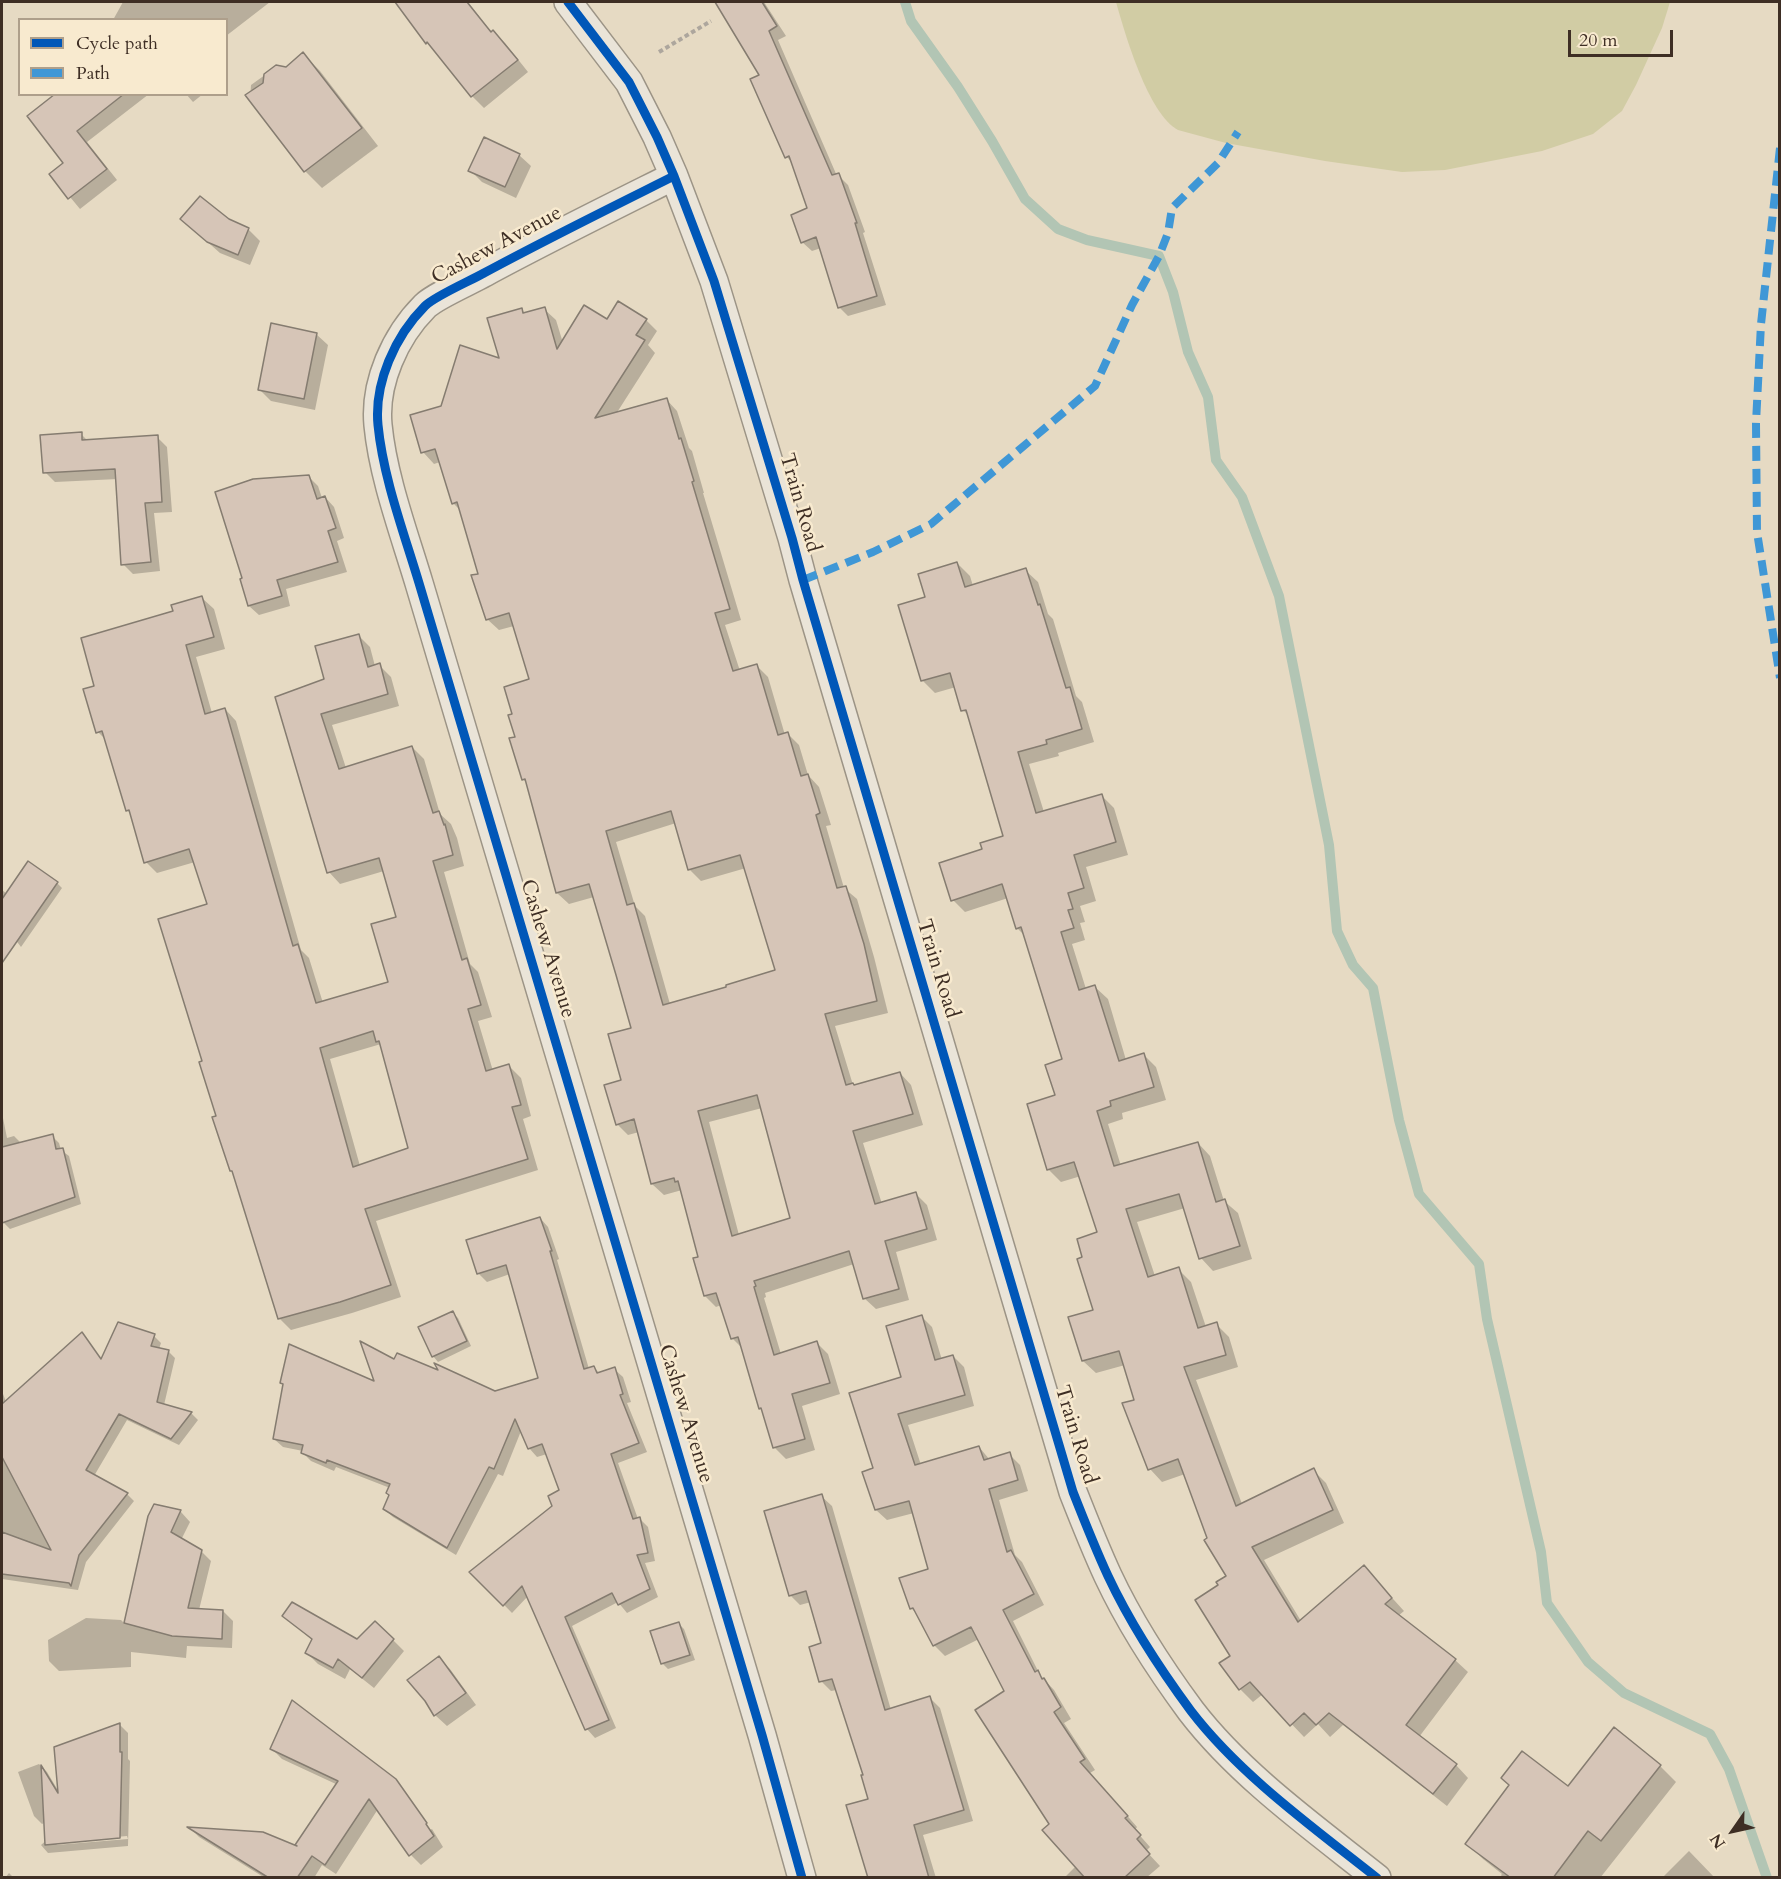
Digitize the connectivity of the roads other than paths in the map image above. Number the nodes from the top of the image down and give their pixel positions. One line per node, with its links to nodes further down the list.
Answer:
1 (568, 2): 2 (street, Train Road)
2 (674, 176): 3 (street, Cashew Avenue); 4 (street, Train Road)
3 (802, 1878)
4 (1377, 1878)

